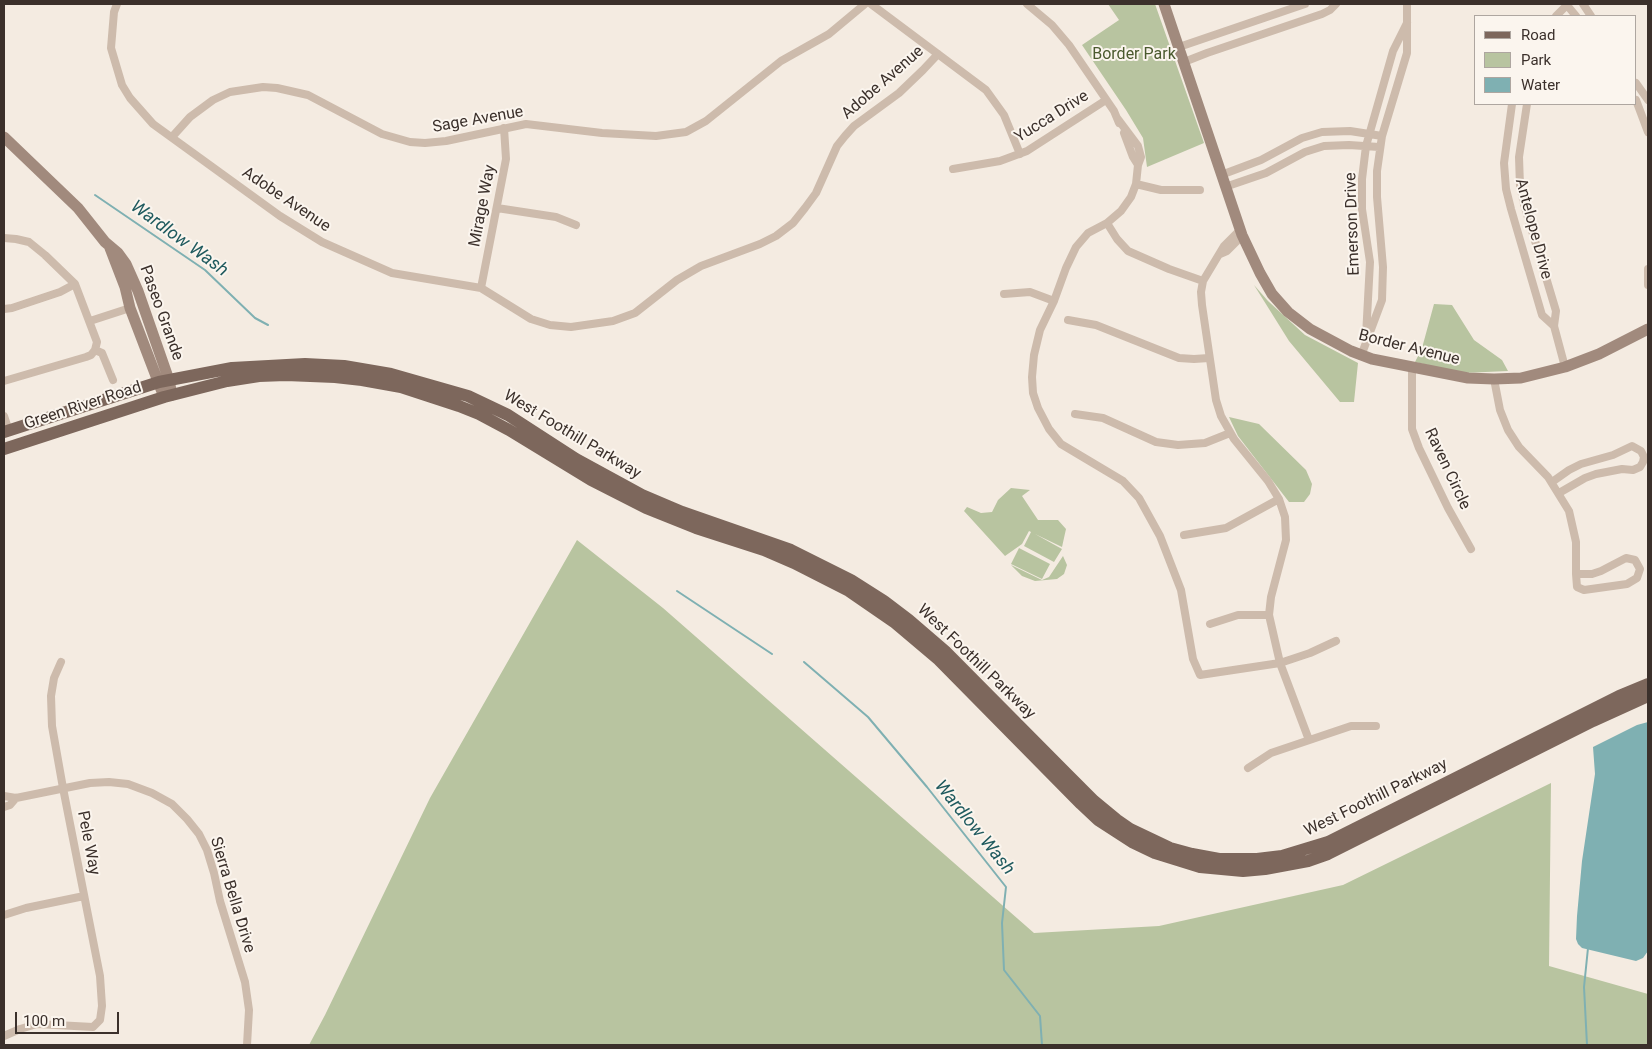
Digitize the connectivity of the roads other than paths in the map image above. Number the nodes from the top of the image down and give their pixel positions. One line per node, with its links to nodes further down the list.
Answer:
1 (117, 4): 29 (street, Adobe Avenue)
2 (865, 4): 24 (street, Sage Avenue)
3 (871, 4): 16 (street)
4 (1027, 4): 19 (street)
5 (1164, 4): 15 (street, Border Avenue)
6 (1305, 4): 15 (street)
7 (1336, 4): 17 (street)
8 (1407, 4): 14 (street, Emerson Drive)
9 (1567, 4): 11 (street); 12 (street)
10 (1583, 4): 13 (street)
11 (1557, 15)
12 (1575, 15)
13 (1591, 15)
14 (1408, 22): 26 (street, Emerson Drive); 27 (street, Emerson Drive)
15 (1179, 47): 17 (street, Border Avenue)
16 (938, 54): 32 (street); 50 (street, Adobe Avenue)
17 (1184, 62): 34 (street, Border Avenue)
18 (1637, 84): 20 (street)
19 (1106, 100): 32 (street, Yucca Drive); 35 (street)
20 (1648, 100)
21 (1637, 103): 25 (street)
22 (1512, 105): 40 (street, Antelope Drive)
23 (1527, 105): 38 (street, Antelope Drive)
24 (504, 128): 29 (street, Sage Avenue); 39 (street, Mirage Way)
25 (1648, 132)
26 (1369, 134): 27 (street); 30 (street, Emerson Drive); 34 (street)
27 (1382, 136): 31 (street, Emerson Drive)
28 (4, 137): 45 (street, Paseo Grande)
29 (172, 137): 50 (street, Adobe Avenue)
30 (1366, 146): 31 (street); 36 (street); 59 (street, Emerson Drive)
31 (1379, 148): 59 (street, Emerson Drive)
32 (1020, 154): 33 (street, Yucca Drive)
33 (953, 169)
34 (1221, 175): 36 (street, Border Avenue)
35 (1136, 184): 37 (street); 41 (street)
36 (1225, 187): 43 (street, Border Avenue)
37 (1200, 190)
38 (1524, 204): 40 (street); 57 (street, Antelope Drive)
39 (497, 208): 42 (street); 50 (street, Mirage Way)
40 (1511, 208): 57 (street, Antelope Drive)
41 (1107, 223): 47 (street); 52 (street)
42 (576, 225)
43 (1241, 233): 47 (street); 61 (street, Border Avenue)
44 (4, 238): 48 (street)
45 (110, 248): 53 (street, Paseo Grande); 68 (street, Paseo Grande)
46 (1648, 269): 49 (street)
47 (1203, 281): 62 (street)
48 (75, 284): 54 (street); 56 (street)
49 (1648, 285)
50 (481, 288)
51 (1004, 294): 52 (street)
52 (1054, 301): 85 (street)
53 (130, 308): 56 (street); 68 (street, Paseo Grande)
54 (4, 309)
55 (1068, 320): 62 (street)
56 (90, 321): 60 (street)
57 (1554, 326): 64 (street, Antelope Drive)
58 (1648, 329): 64 (street, Border Avenue)
59 (1365, 343): 61 (street, Emerson Drive)
60 (96, 350): 66 (street); 67 (street)
61 (1362, 356): 63 (street, Border Avenue)
62 (1209, 358): 73 (street)
63 (1412, 367): 65 (street, Border Avenue); 79 (street, Raven Circle)
64 (1565, 367): 65 (street, Border Avenue)
65 (1494, 379): 75 (street)
66 (113, 380)
67 (4, 381)
68 (164, 381): 69 (street, Paseo Grande); 72 (main road, Green River Road); 87 (main road, West Foothill Parkway)
69 (168, 396): 74 (main road, Green River Road); 91 (main road, West Foothill Parkway)
70 (1075, 414): 73 (street)
71 (4, 416): 72 (street)
72 (4, 433)
73 (1230, 433): 77 (street)
74 (4, 449)
75 (1552, 482): 76 (street); 76 (street)
76 (1559, 493): 80 (street)
77 (1279, 499): 78 (street); 81 (street)
78 (1184, 535)
79 (1471, 549)
80 (1576, 574): 80 (street)
81 (1269, 615): 82 (street); 85 (street)
82 (1210, 624)
83 (1336, 641): 85 (street)
84 (61, 662): 93 (street, Pele Way)
85 (1280, 663): 90 (street)
86 (1648, 684): 87 (main road, West Foothill Parkway)
87 (1620, 696): 91 (main road)
88 (1648, 696): 91 (main road, West Foothill Parkway)
89 (1376, 726): 90 (street)
90 (1309, 740): 92 (street)
91 (1546, 744)
92 (1248, 768)
93 (62, 788): 95 (street, Sierra Bella Drive); 97 (street, Pele Way); 100 (street, Sierra Bella Drive)
94 (4, 796): 95 (street, Sierra Bella Drive)
95 (16, 798): 96 (street, Sierra Bella Drive)
96 (4, 807)
97 (84, 896): 98 (street); 99 (street, Pele Way)
98 (4, 915)
99 (4, 1036)
100 (246, 1045)

